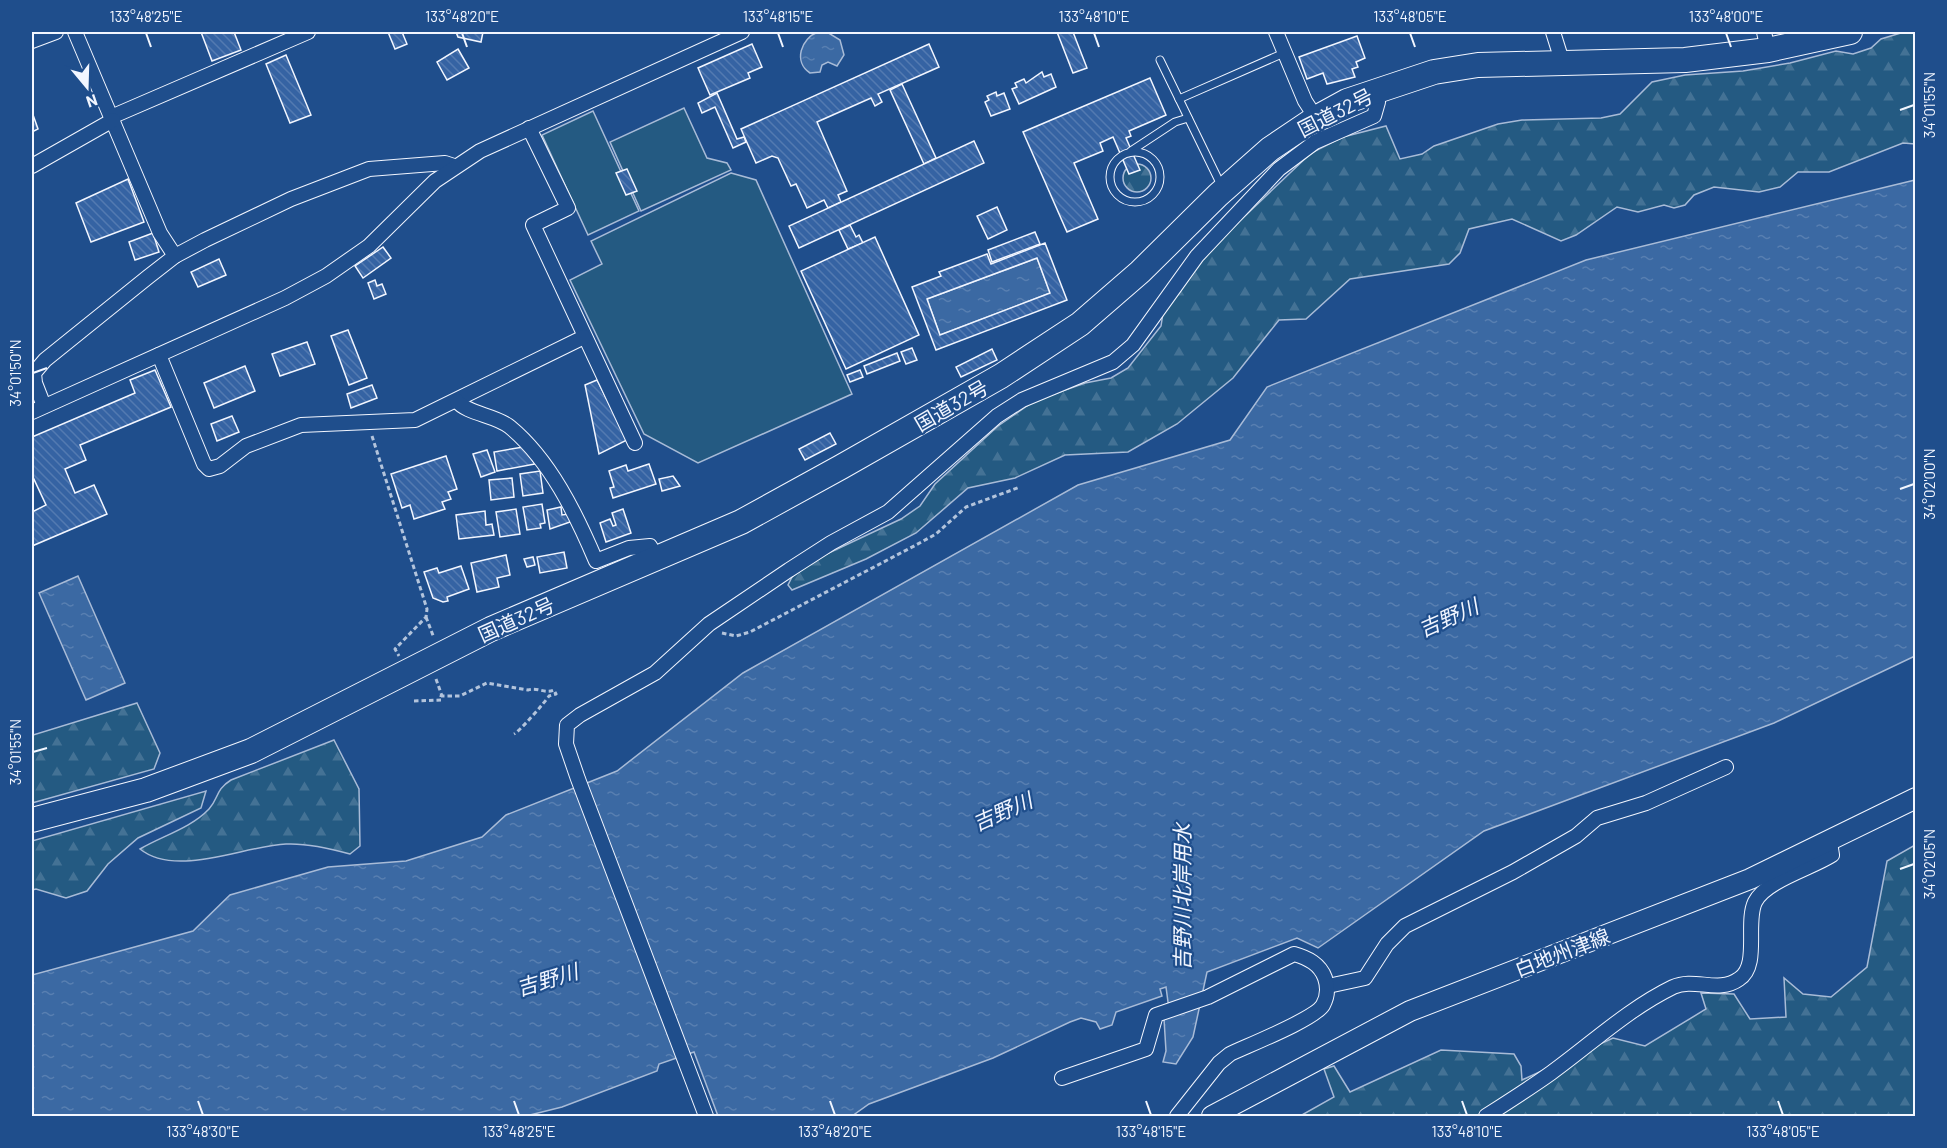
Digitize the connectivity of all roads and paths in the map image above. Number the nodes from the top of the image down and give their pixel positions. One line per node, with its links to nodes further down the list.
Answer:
1 (56, 32): 8 (street)
2 (75, 32): 15 (street)
3 (308, 32): 15 (street)
4 (742, 32): 18 (street)
5 (1276, 32): 10 (street)
6 (1552, 32): 12 (street)
7 (1850, 32): 9 (highway, 国道32号)
8 (32, 41)
9 (1766, 41): 12 (highway, 国道32号)
10 (1284, 53): 14 (lane); 17 (street)
11 (1160, 60): 14 (lane)
12 (1563, 64): 13 (highway, 国道32号)
13 (1376, 90): 17 (highway, 国道32号); 34 (street)
14 (1179, 99): 16 (lane)
15 (112, 118): 20 (street); 23 (street)
16 (1188, 118): 19 (lane); 22 (lane)
17 (1316, 118): 22 (highway, 国道32号)
18 (529, 128): 21 (street); 24 (street)
19 (1130, 151): 19 (lane)
20 (32, 166)
21 (454, 166): 23 (street); 25 (street)
22 (1224, 190): 32 (highway, 国道32号)
23 (175, 256): 26 (street)
24 (584, 337): 27 (street); 30 (street)
25 (159, 355): 28 (street); 29 (street)
26 (33, 373): 28 (street)
27 (458, 402): 29 (street); 32 (street)
28 (38, 409)
29 (368, 423): 33 (path)
30 (635, 443)
31 (1020, 487): 34 (path)
32 (657, 558): 43 (highway, 国道32号)
33 (426, 617): 35 (path); 36 (path)
34 (709, 624): 47 (street)
35 (434, 636)
36 (398, 656)
37 (434, 675): 38 (path)
38 (442, 696): 39 (path); 40 (path)
39 (414, 701)
40 (514, 734)
41 (1726, 767): 45 (street)
42 (1916, 798): 44 (main road, 白地州津線)
43 (32, 820)
44 (1830, 842): 49 (main road, 白地州津線); 50 (street)
45 (1328, 986): 46 (street); 48 (street)
46 (1062, 1078)
47 (706, 1116)
48 (1178, 1116)
49 (1212, 1116)
50 (1486, 1116)

